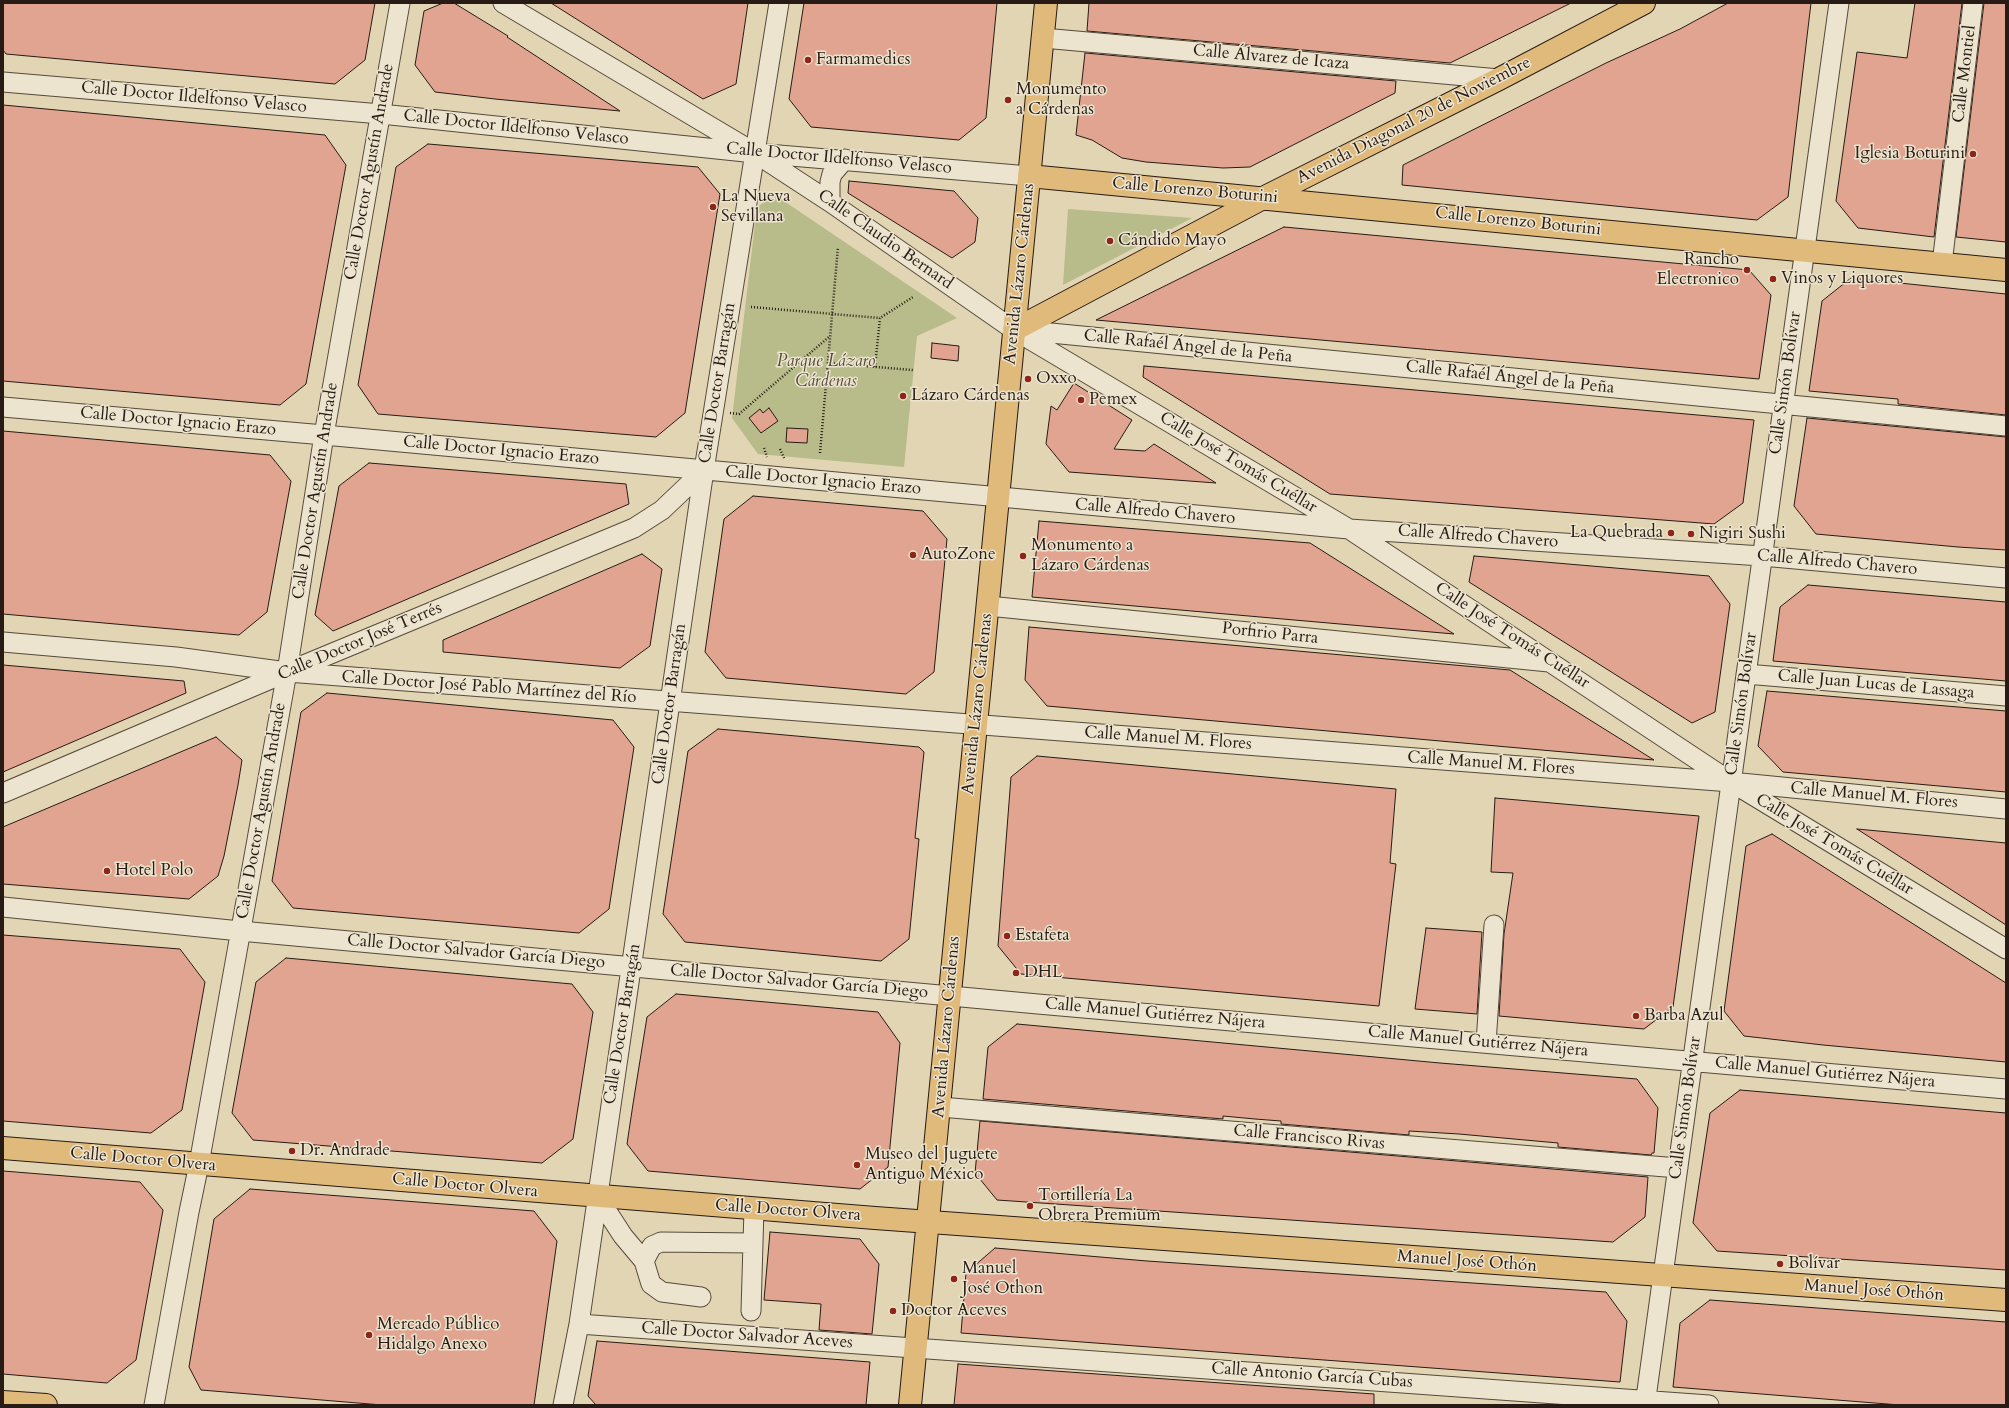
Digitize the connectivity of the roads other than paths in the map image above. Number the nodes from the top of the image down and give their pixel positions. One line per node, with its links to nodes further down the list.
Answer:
1 (400, 3): 11 (street, Calle Doctor Agustín Andrade)
2 (503, 3): 12 (street, Calle Claudio Bernard)
3 (779, 3): 12 (street, Calle Doctor Barragán)
4 (1046, 3): 8 (main road, Avenida Lázaro Cárdenas)
5 (1644, 3): 9 (main road, Avenida Diagonal 20 de Noviembre)
6 (1839, 3): 17 (street, Calle Simón Bolívar)
7 (1973, 3): 18 (street, Calle Montiel)
8 (1043, 38): 9 (street, Calle Álvarez de Icaza); 14 (main road, Avenida Lázaro Cárdenas)
9 (1499, 79): 15 (main road, Avenida Diagonal 20 de Noviembre)
10 (3, 82): 11 (street, Calle Doctor Ildelfonso Velasco)
11 (381, 114): 12 (street, Calle Doctor Ildelfonso Velasco); 24 (street, Calle Doctor Agustín Andrade)
12 (755, 153): 13 (street, Calle Doctor Ildelfonso Velasco); 16 (street, Calle Claudio Bernard); 25 (street, Calle Doctor Barragán)
13 (845, 159): 14 (street, Calle Doctor Ildelfonso Velasco); 16 (street)
14 (1029, 176): 15 (main road, Calle Lorenzo Boturini); 20 (main road, Avenida Lázaro Cárdenas)
15 (1265, 197): 17 (main road, Calle Lorenzo Boturini); 20 (main road, Avenida Diagonal 20 de Noviembre)
16 (830, 202): 20 (street, Calle Claudio Bernard)
17 (1804, 250): 18 (main road, Calle Lorenzo Boturini); 21 (street, Calle Simón Bolívar)
18 (1942, 264): 19 (main road, Calle Lorenzo Boturini)
19 (2006, 270)
20 (1014, 330): 21 (street, Calle Rafaél Ángel de la Peña); 26 (main road, Avenida Lázaro Cárdenas); 27 (street, Calle José Tomás Cuéllar)
21 (1783, 405): 23 (street, Calle Rafaél Ángel de la Peña); 28 (street, Calle Simón Bolívar)
22 (3, 407): 24 (street, Calle Doctor Ignacio Erazo)
23 (2006, 426)
24 (324, 434): 25 (street, Calle Doctor Ignacio Erazo); 33 (street, Calle Doctor Agustín Andrade)
25 (704, 470): 26 (street, Calle Doctor Ignacio Erazo); 33 (street, Calle Doctor José Terrés); 36 (street, Calle Doctor Barragán)
26 (998, 498): 27 (street, Calle Alfredo Chavero); 30 (main road, Avenida Lázaro Cárdenas)
27 (1349, 529): 28 (street, Calle Alfredo Chavero); 32 (street, Calle José Tomás Cuéllar)
28 (1762, 556): 29 (street, Calle Alfredo Chavero); 34 (street, Calle Simón Bolívar)
29 (2006, 578)
30 (988, 606): 32 (street, Porfirio Parra); 37 (main road, Avenida Lázaro Cárdenas)
31 (3, 642): 33 (street, Calle Doctor José Pablo Martínez del Río)
32 (1553, 663): 38 (street, Calle José Tomás Cuéllar)
33 (286, 672): 36 (street, Calle Doctor José Pablo Martínez del Río); 39 (street, Calle Doctor José Terrés); 43 (street, Calle Doctor Agustín Andrade)
34 (1746, 674): 35 (street, Calle Juan Lucas de Lassaga); 38 (street, Calle Simón Bolívar)
35 (2006, 696)
36 (670, 701): 37 (street, Calle Doctor José Pablo Martínez del Río); 45 (street, Calle Doctor Barragán)
37 (976, 725): 38 (street, Calle Manuel M. Flores); 46 (main road, Avenida Lázaro Cárdenas)
38 (1731, 782): 40 (street, Calle Manuel M. Flores); 44 (street, Calle José Tomás Cuéllar); 48 (street, Calle Simón Bolívar)
39 (3, 793)
40 (2006, 809)
41 (3, 907): 43 (street, Calle Doctor Salvador García Diego)
42 (1494, 925): 47 (street)
43 (240, 931): 45 (street, Calle Doctor Salvador García Diego); 52 (street, Calle Doctor Agustín Andrade)
44 (2006, 949)
45 (632, 966): 46 (street, Calle Doctor Salvador García Diego); 54 (street, Calle Doctor Barragán)
46 (950, 996): 47 (street, Calle Manuel Gutiérrez Nájera); 50 (main road, Avenida Lázaro Cárdenas)
47 (1486, 1043): 48 (street, Calle Manuel Gutiérrez Nájera)
48 (1692, 1061): 49 (street, Calle Manuel Gutiérrez Nájera); 53 (street, Calle Simón Bolívar)
49 (2006, 1089)
50 (940, 1108): 53 (street, Calle Francisco Rivas); 56 (main road, Avenida Lázaro Cárdenas)
51 (3, 1148): 52 (main road, Calle Doctor Olvera)
52 (199, 1164): 54 (main road, Calle Doctor Olvera); 68 (street, Calle Doctor Agustín Andrade)
53 (1678, 1168): 59 (street, Calle Simón Bolívar)
54 (597, 1196): 55 (main road, Calle Doctor Olvera); 58 (street); 63 (street, Calle Doctor Barragán)
55 (754, 1209): 56 (main road, Calle Doctor Olvera); 57 (street)
56 (928, 1222): 59 (main road, Manuel José Othón); 64 (main road, Avenida Lázaro Cárdenas)
57 (753, 1243): 58 (street); 62 (street)
58 (644, 1261): 60 (street)
59 (1663, 1276): 61 (main road, Manuel José Othón); 66 (street, Calle Simón Bolívar)
60 (701, 1297)
61 (2006, 1300)
62 (751, 1311)
63 (579, 1324): 64 (street, Calle Doctor Salvador Aceves); 69 (street, Calle Doctor Barragán)
64 (916, 1348): 66 (street, Calle Antonio García Cubas); 70 (main road, Avenida Lázaro Cárdenas)
65 (3, 1402): 67 (main road)
66 (1645, 1402): 71 (street, Calle Antonio García Cubas)
67 (46, 1405)
68 (154, 1405)
69 (563, 1405)
70 (910, 1405)
71 (1709, 1405)

